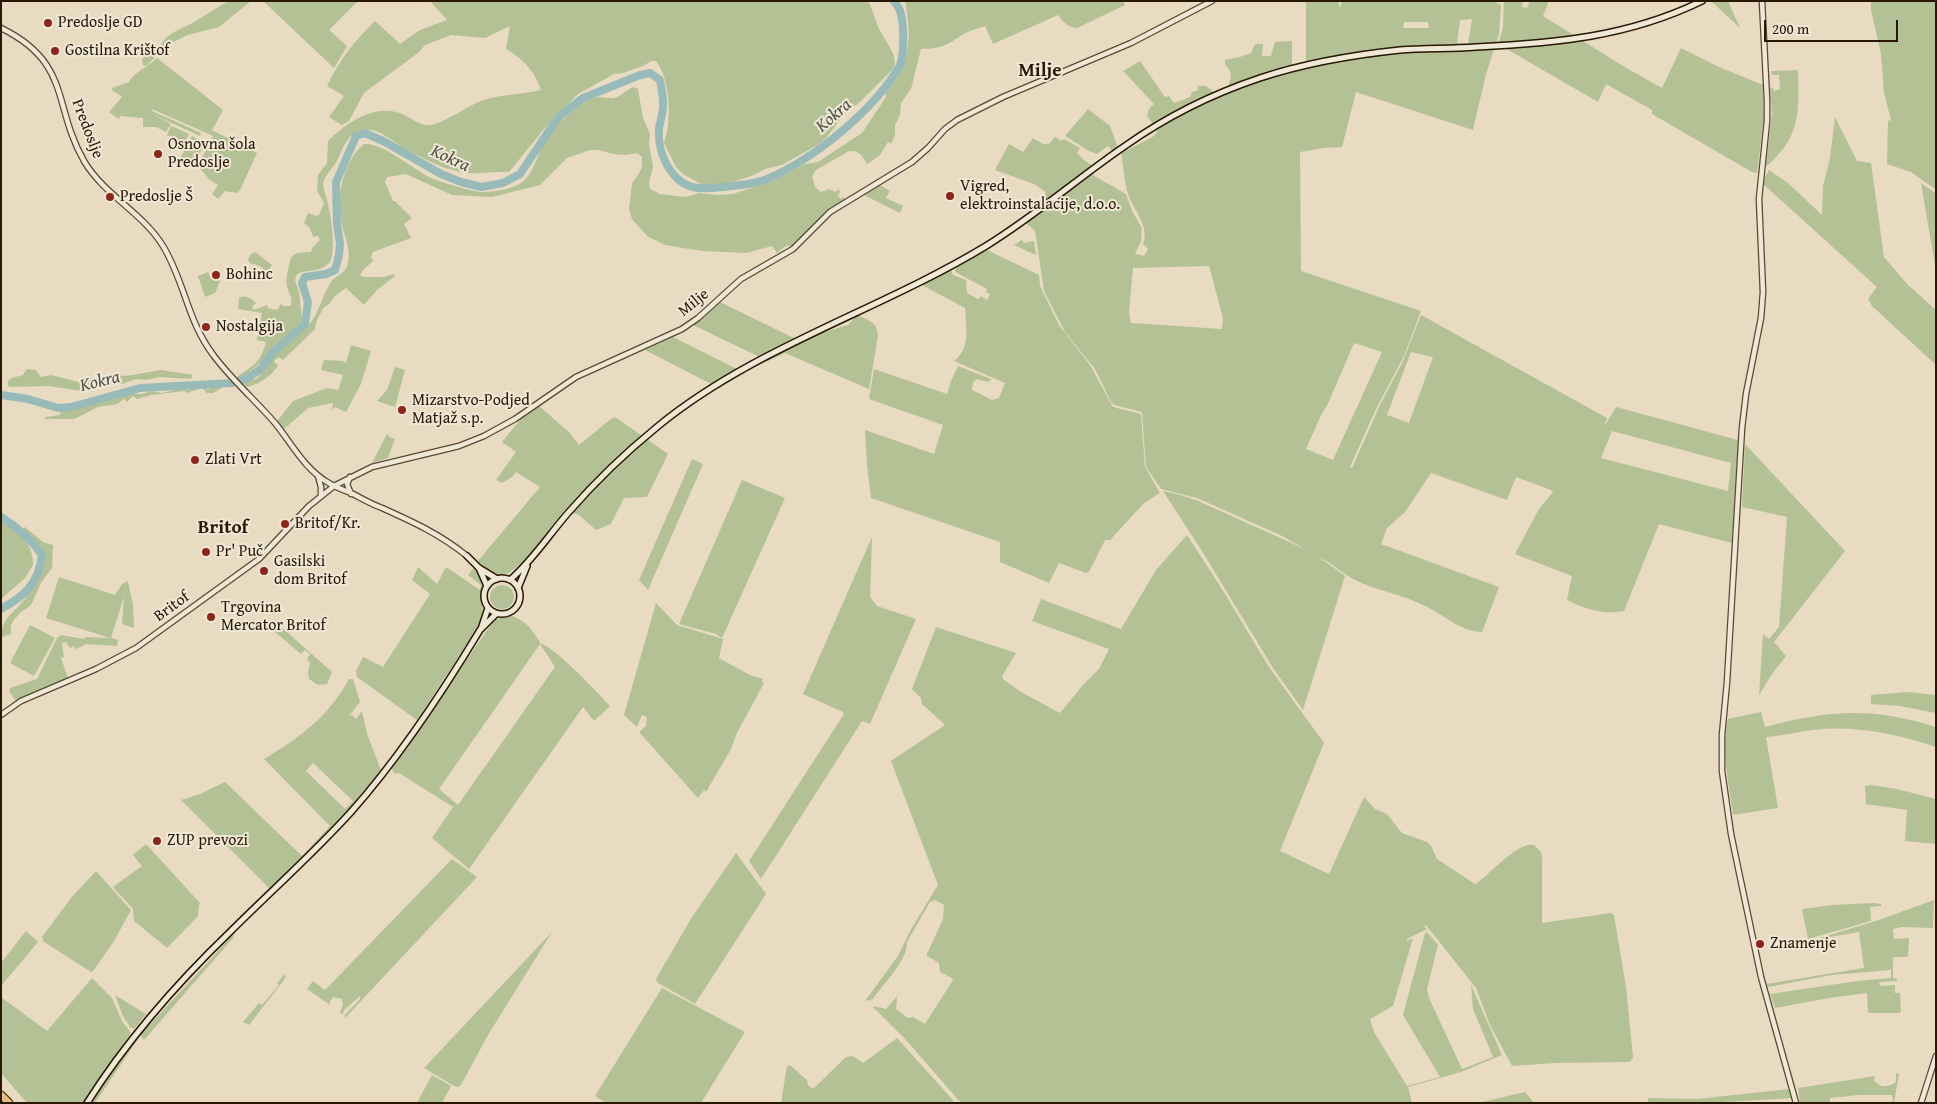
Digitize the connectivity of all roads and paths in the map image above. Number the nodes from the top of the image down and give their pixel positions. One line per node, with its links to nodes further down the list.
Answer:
1 (1212, 1): 5 (street, Milje)
2 (1702, 1): 12 (main road)
3 (1762, 1): 26 (street)
4 (1, 28): 6 (street, Predoslje)
5 (558, 388): 7 (street, Britof)
6 (318, 476): 8 (street); 10 (street)
7 (352, 476): 8 (street, Britof); 9 (street)
8 (334, 486): 9 (street); 10 (street, Britof)
9 (351, 494): 11 (street)
10 (320, 496): 21 (street, Britof)
11 (467, 556): 13 (main road)
12 (527, 565): 15 (main road); 17 (main road)
13 (479, 568): 14 (main road); 16 (main road)
14 (497, 579): 15 (main road); 16 (main road)
15 (510, 580): 17 (main road)
16 (488, 586): 18 (main road)
17 (518, 588): 19 (main road)
18 (488, 608): 19 (main road); 20 (main road)
19 (496, 614): 20 (main road)
20 (480, 630): 25 (main road)
21 (1, 714)
22 (1936, 1056): 27 (street)
23 (1, 1095): 24 (highway)
24 (10, 1103)
25 (87, 1103)
26 (1796, 1103)
27 (1921, 1103)

